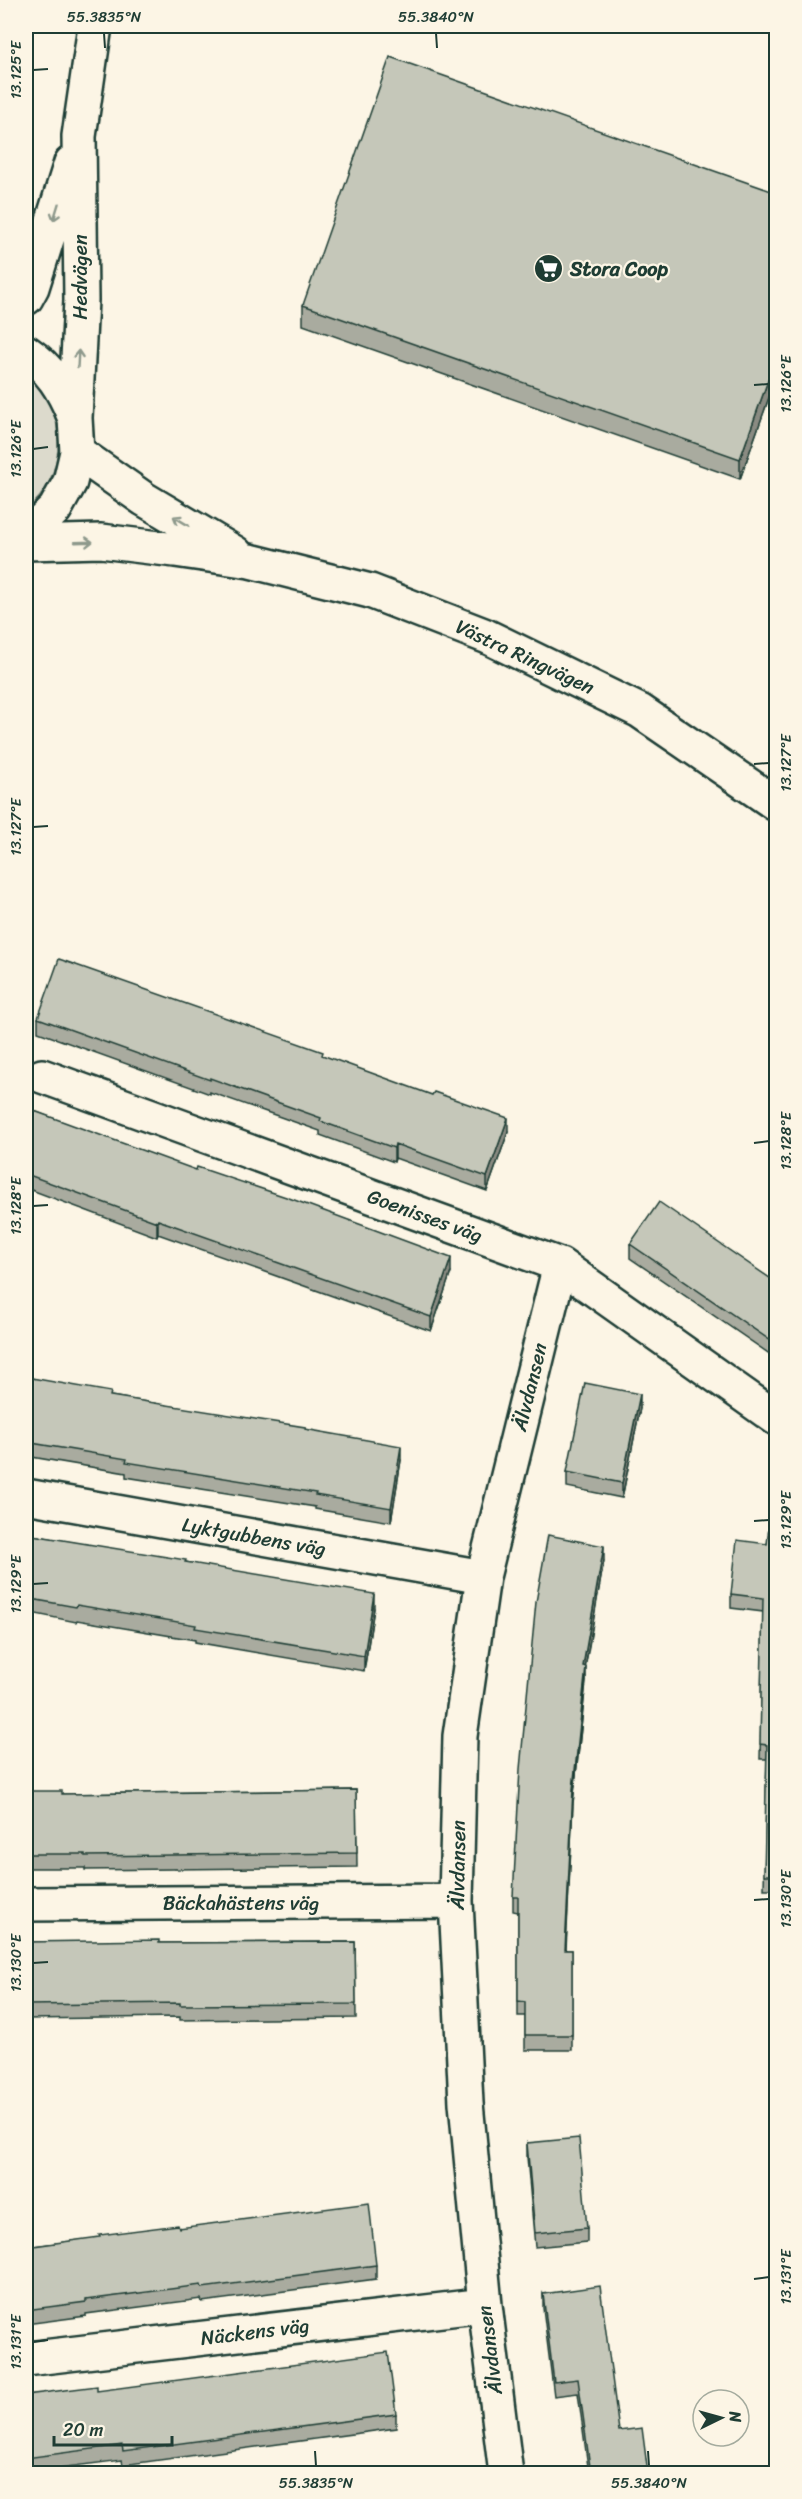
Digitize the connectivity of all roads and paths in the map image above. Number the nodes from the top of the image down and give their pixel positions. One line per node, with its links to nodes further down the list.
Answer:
1 (95, 26): 2 (street, Hedvägen)
2 (79, 136): 3 (street, Hedvägen, one-way to 3); 5 (street, Hedvägen, one-way to 2)
3 (26, 298)
4 (26, 352): 5 (street, Hedvägen)
5 (75, 418): 6 (street, Hedvägen)
6 (77, 452): 7 (street, Hedvägen); 9 (street, Västra Ringvägen, one-way to 6)
7 (26, 534)
8 (26, 543): 9 (street, Västra Ringvägen, one-way to 9)
9 (250, 561): 10 (street, Västra Ringvägen)
10 (777, 804)
11 (42, 1076): 12 (street, Goenisses väg)
12 (560, 1265): 13 (street, Goenisses väg); 15 (street, Älvdansen)
13 (777, 1418)
14 (26, 1496): 15 (street, Lyktgubbens väg)
15 (483, 1577): 16 (street, Älvdansen)
16 (456, 1901): 17 (street, Bäckahästens väg); 18 (street, Älvdansen)
17 (26, 1904)
18 (484, 2305): 19 (street, Näckens väg); 20 (street, Älvdansen)
19 (26, 2359)
20 (506, 2474)

